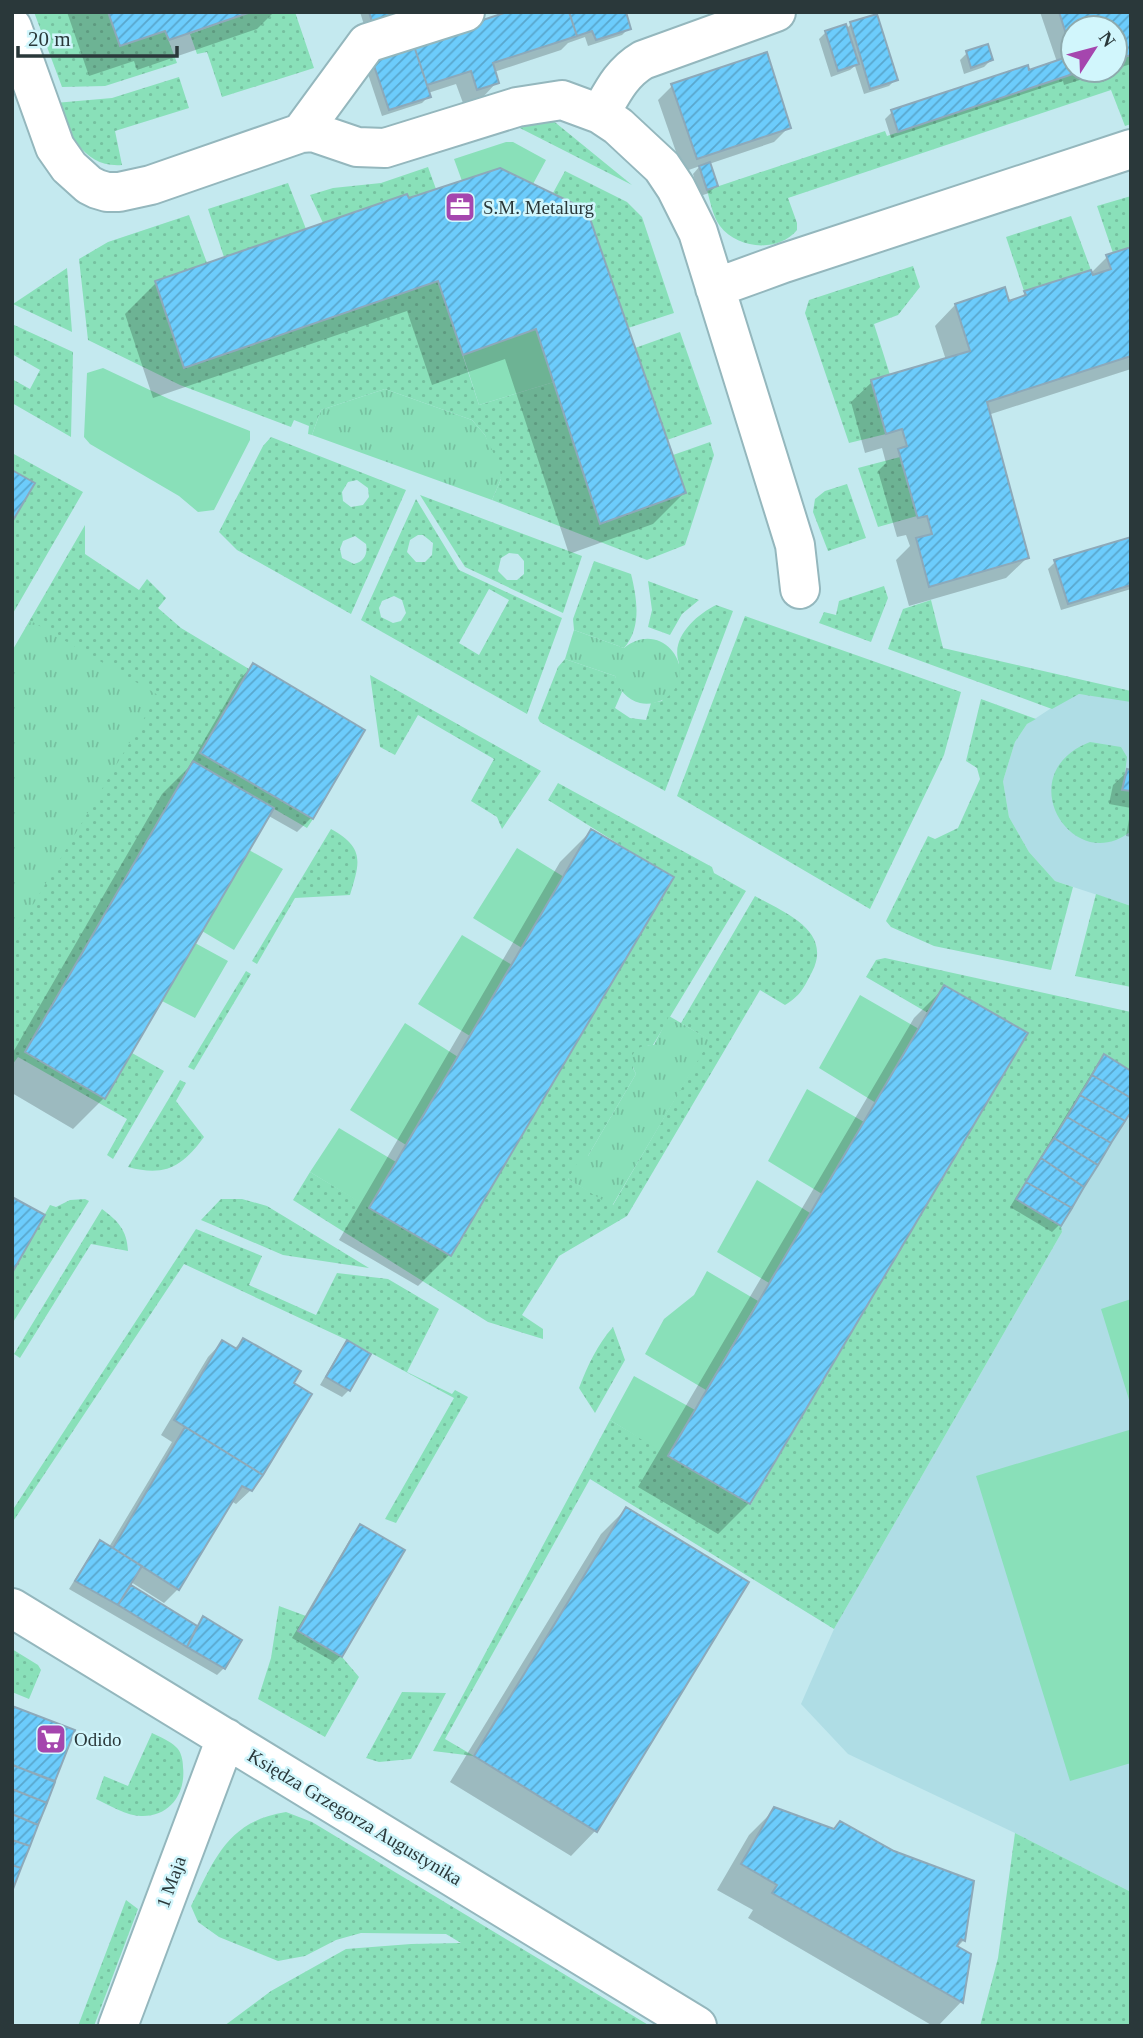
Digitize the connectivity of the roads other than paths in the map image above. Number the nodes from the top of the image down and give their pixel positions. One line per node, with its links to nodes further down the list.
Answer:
1 (465, 12): 5 (street)
2 (776, 12): 4 (street)
3 (12, 27): 5 (street)
4 (600, 114): 5 (street); 7 (street)
5 (301, 133)
6 (1131, 149): 7 (street)
7 (715, 288): 8 (street)
8 (800, 589)
9 (12, 1608): 10 (street, Księdza Grzegorza Augustynika)
10 (226, 1738): 11 (street, 1 Maja); 12 (street, Księdza Grzegorza Augustynika)
11 (118, 2026)
12 (697, 2026)

